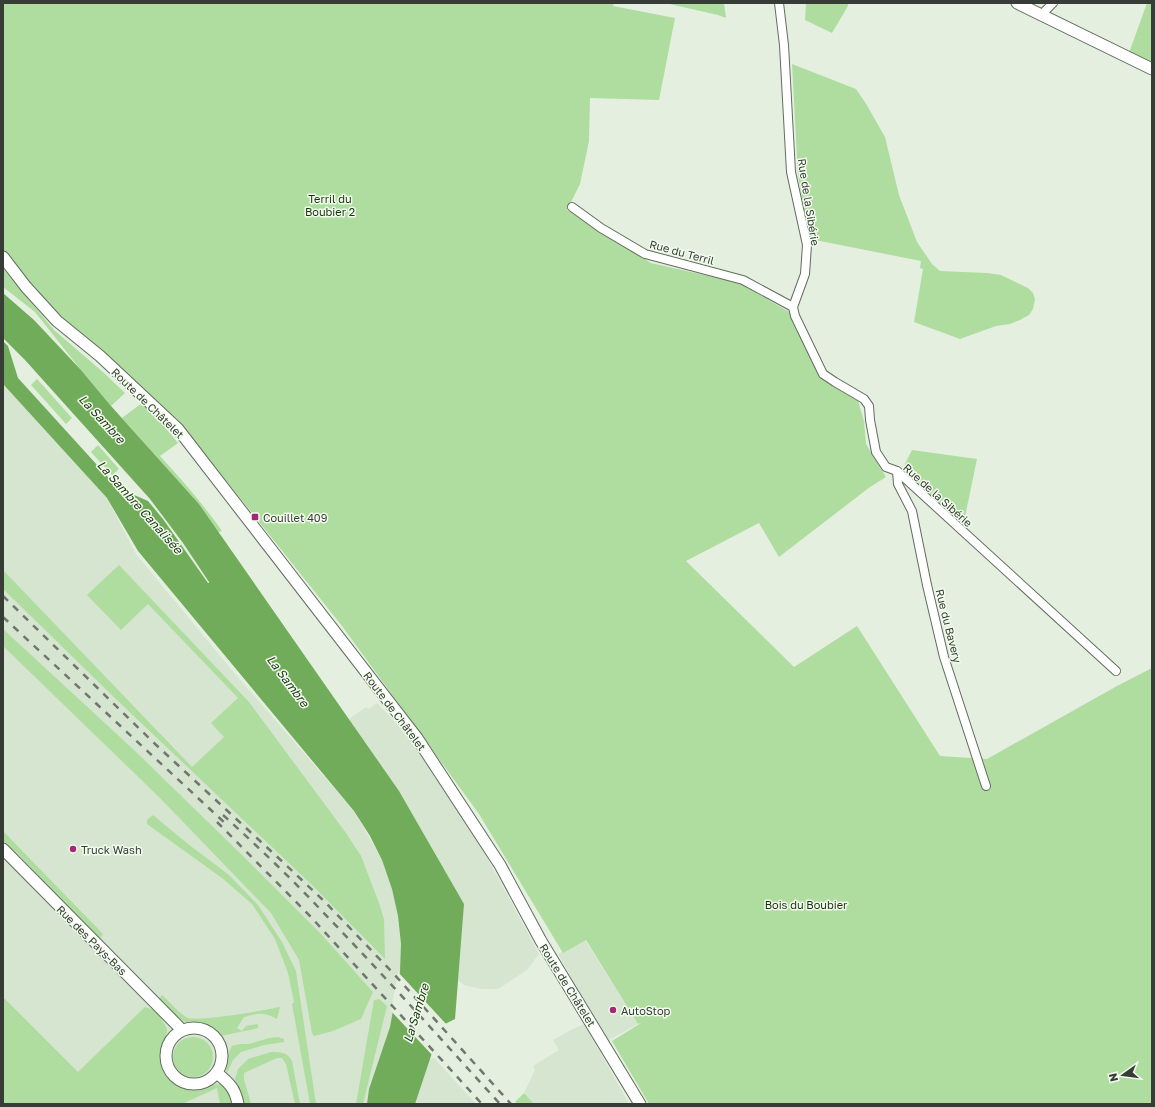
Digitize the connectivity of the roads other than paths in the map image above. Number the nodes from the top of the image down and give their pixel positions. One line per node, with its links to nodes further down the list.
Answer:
1 (779, 3): 8 (street, Rue de la Sibérie)
2 (1018, 3): 4 (main road)
3 (1053, 3): 4 (street)
4 (1043, 16): 5 (main road)
5 (1152, 69)
6 (572, 207): 8 (street, Rue du Terril)
7 (3, 257): 16 (main road, Route de Châtelet)
8 (793, 308): 9 (street, Rue de la Sibérie)
9 (897, 471): 10 (street, Rue de la Sibérie); 11 (street, Rue du Bavery)
10 (1116, 671)
11 (986, 786)
12 (3, 849): 13 (main road, Rue des Pays-Bas)
13 (182, 1030): 14 (main road); 14 (main road)
14 (217, 1073): 15 (main road)
15 (238, 1104)
16 (640, 1104)

